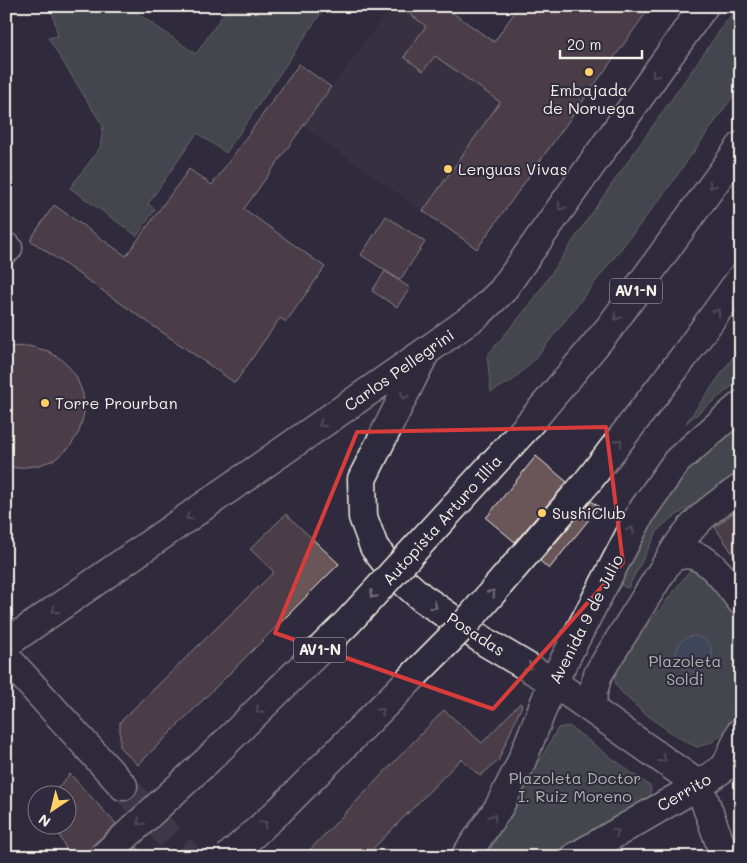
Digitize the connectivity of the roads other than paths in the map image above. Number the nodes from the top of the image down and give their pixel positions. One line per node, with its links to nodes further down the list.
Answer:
1 (704, 6): 4 (main road, Carlos Pellegrini, one-way to 4)
2 (741, 146): 17 (main road, Autopista Arturo Illia / AV1-N, one-way to 17, bridge)
3 (741, 278): 18 (main road, one-way to 3, bridge)
4 (425, 352): 9 (main road, Carlos Pellegrini, one-way to 9); 11 (main road, Posadas, one-way to 11)
5 (741, 405): 11 (main road, Avenida 9 de Julio, one-way to 5)
6 (741, 488): 7 (main road)
7 (668, 560): 8 (main road); 12 (main road)
8 (741, 601)
9 (6, 644)
10 (6, 657): 16 (main road)
11 (553, 682): 12 (main road, Posadas); 19 (main road, Avenida 9 de Julio, one-way to 11)
12 (592, 709): 15 (main road, Posadas, one-way to 15)
13 (741, 732): 14 (main road)
14 (734, 761): 15 (main road, Cerrito)
15 (700, 785): 20 (main road, Cerrito, one-way to 15); 21 (main road)
16 (123, 786)
17 (102, 857)
18 (228, 857)
19 (465, 857)
20 (575, 857)
21 (725, 857)

